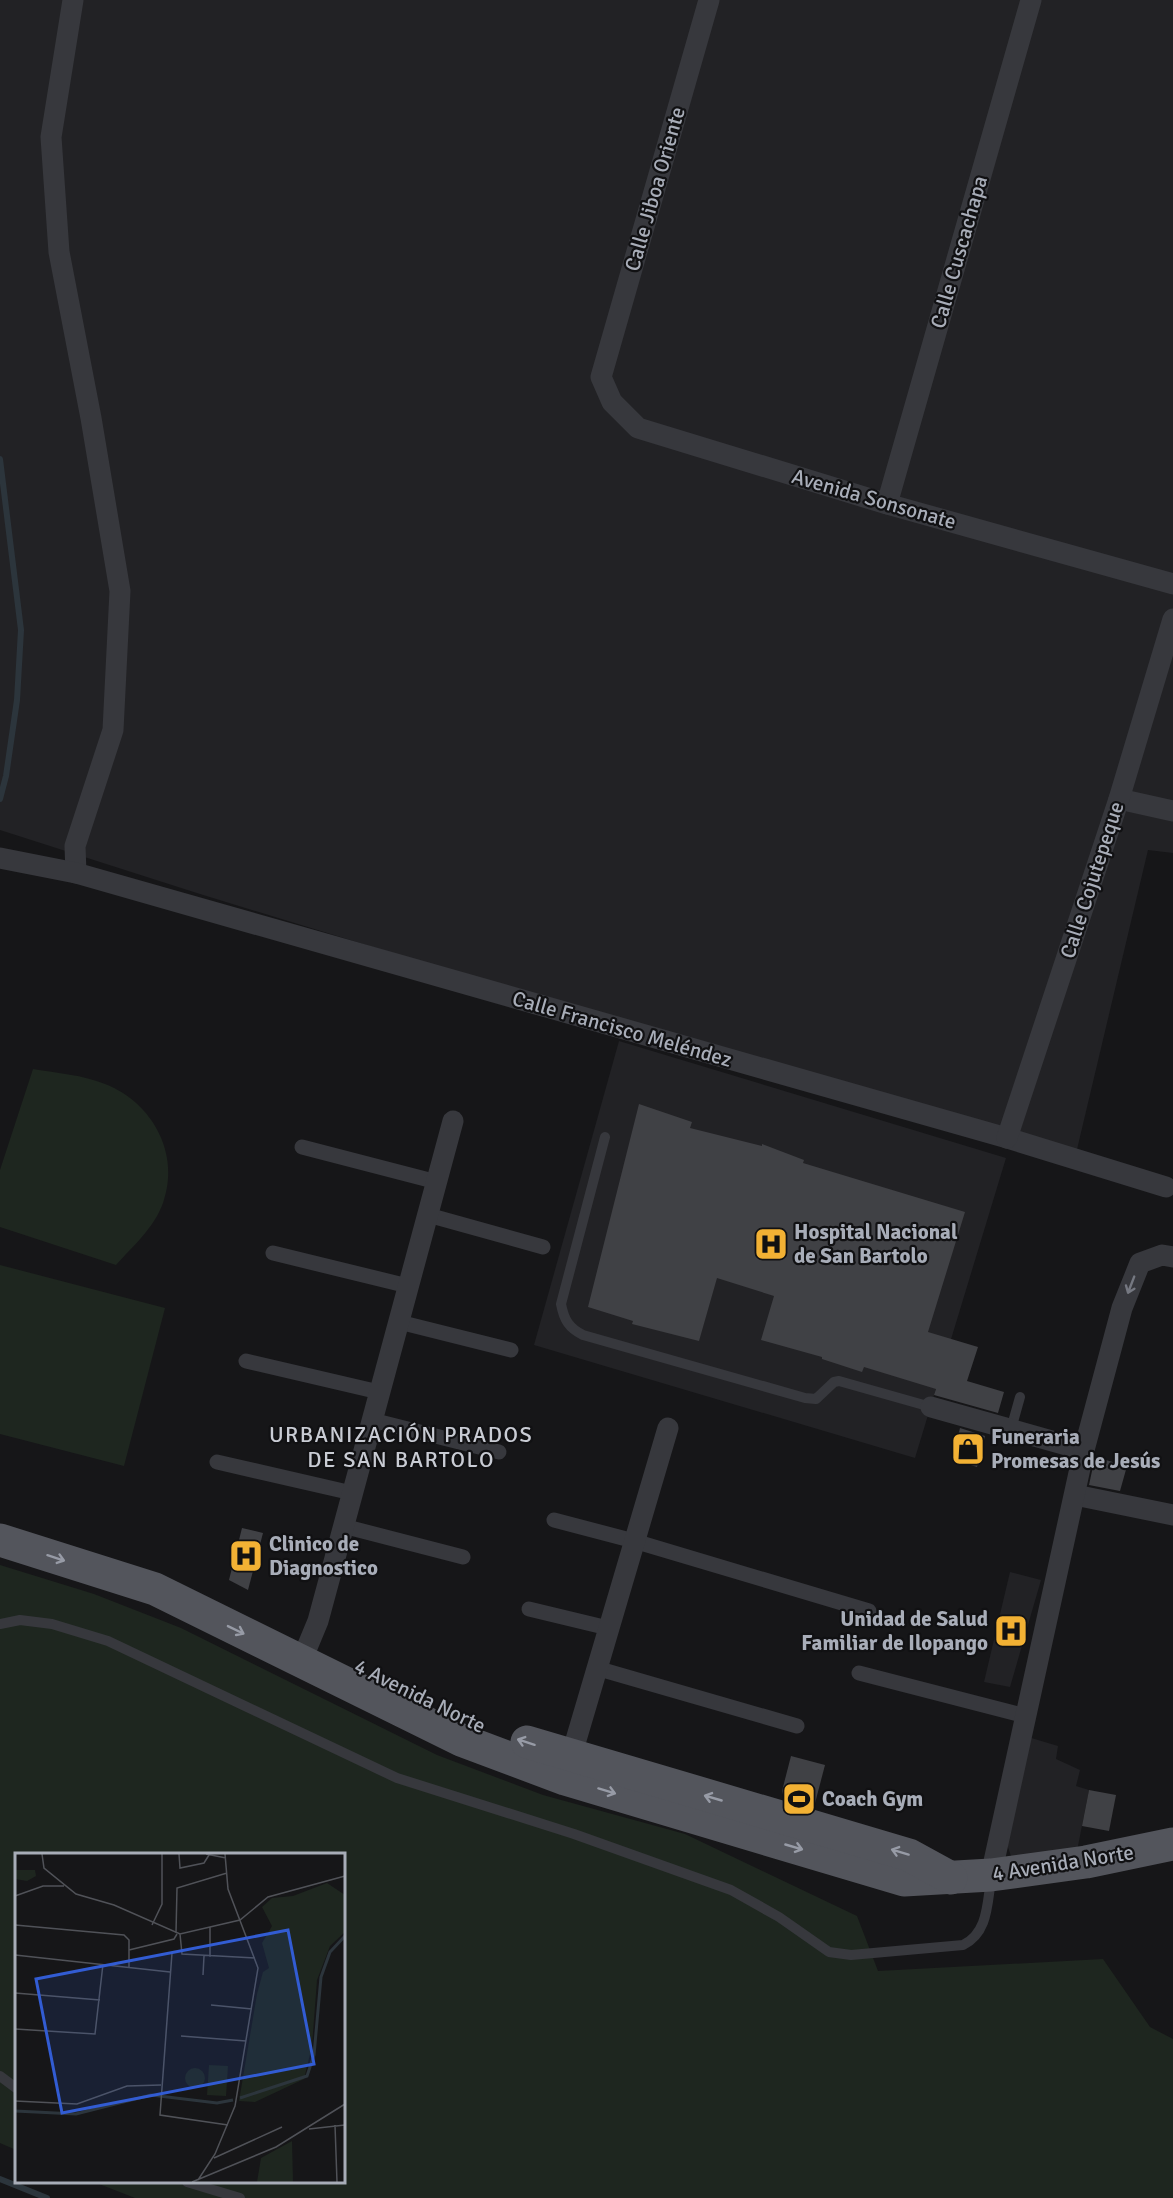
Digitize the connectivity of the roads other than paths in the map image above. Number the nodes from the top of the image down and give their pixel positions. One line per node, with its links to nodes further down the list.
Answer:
1 (73, 0): 11 (street)
2 (709, 0): 4 (street, Calle Jiboa Oriente)
3 (1031, 0): 5 (street, Calle Cuscachapa)
4 (601, 377): 5 (street, Avenida Sonsonate)
5 (887, 504): 6 (street, Avenida Sonsonate)
6 (1173, 584)
7 (1173, 619): 8 (street, Calle Cojutepeque)
8 (1119, 798): 9 (street); 14 (street, Calle Cojutepeque)
9 (1173, 811)
10 (0, 858): 11 (street, Calle Francisco Meléndez)
11 (76, 873): 14 (street, Calle Francisco Meléndez)
12 (453, 1121): 16 (street)
13 (605, 1137): 28 (lane)
14 (1007, 1138): 17 (street, Calle Francisco Meléndez)
15 (302, 1147): 16 (street)
16 (436, 1182): 18 (street)
17 (1166, 1187)
18 (428, 1215): 19 (street); 22 (street)
19 (543, 1247)
20 (273, 1253): 22 (street)
21 (1173, 1257): 32 (street, one-way to 32)
22 (408, 1286): 23 (street)
23 (399, 1322): 24 (street); 26 (street)
24 (511, 1350)
25 (246, 1361): 26 (street)
26 (379, 1392): 29 (street)
27 (1020, 1397): 31 (lane)
28 (931, 1407): 31 (street)
29 (372, 1420): 33 (street); 35 (street)
30 (668, 1428): 42 (street)
31 (1011, 1430): 32 (street)
32 (1084, 1450): 36 (street)
33 (499, 1452)
34 (217, 1462): 35 (street)
35 (352, 1493): 40 (street)
36 (1075, 1495): 37 (street); 51 (street)
37 (1173, 1515)
38 (0, 1518): 48 (main road, 4 Avenida Norte)
39 (554, 1520): 42 (street)
40 (343, 1526): 43 (street); 48 (street)
41 (0, 1540): 48 (main road, 4 Avenida Norte, one-way to 48)
42 (634, 1541): 45 (street); 47 (street)
43 (463, 1557)
44 (529, 1609): 47 (street)
45 (869, 1611)
46 (0, 1624): 55 (lane)
47 (608, 1628): 49 (street)
48 (306, 1652): 53 (main road, 4 Avenida Norte)
49 (596, 1668): 52 (street); 53 (street)
50 (859, 1673): 51 (street)
51 (1026, 1716): 55 (street)
52 (797, 1726)
53 (568, 1768): 55 (main road, 4 Avenida Norte)
54 (1173, 1844): 55 (main road, 4 Avenida Norte)
55 (991, 1875)
56 (0, 2076): 57 (lane)
57 (15, 2087)
58 (193, 2183): 59 (lane)
59 (240, 2198)

